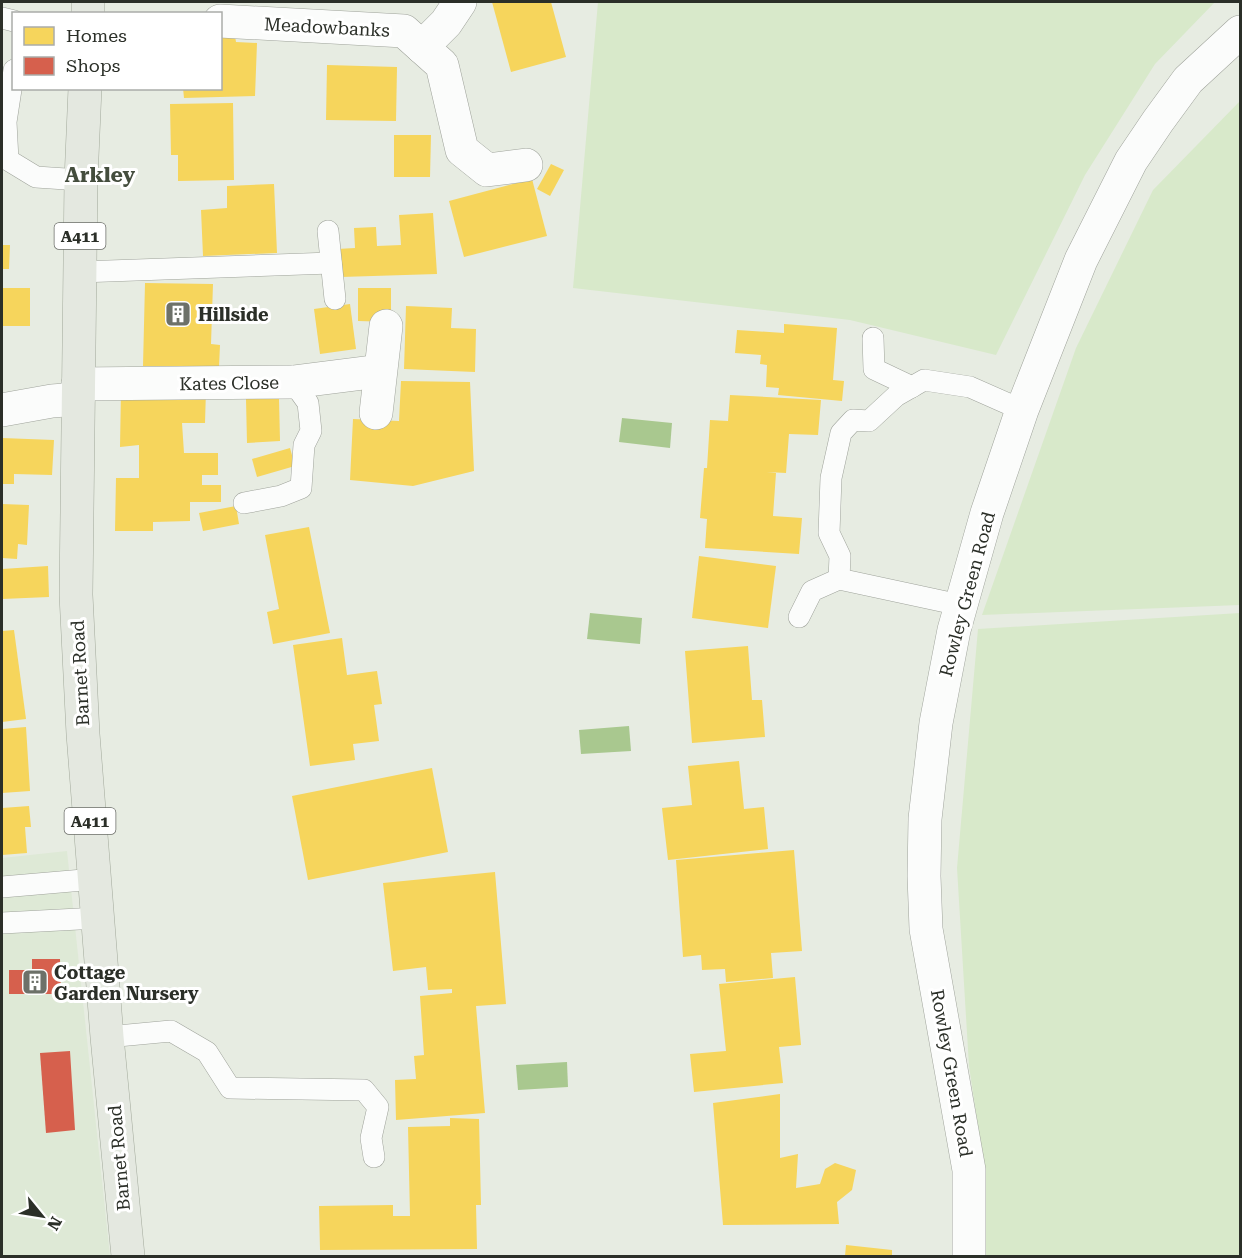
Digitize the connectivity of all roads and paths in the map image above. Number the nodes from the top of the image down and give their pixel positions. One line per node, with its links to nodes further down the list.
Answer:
1 (460, 2): 4 (street)
2 (222, 21): 4 (street, Meadowbanks)
3 (1240, 32): 20 (street, Rowley Green Road)
4 (422, 47): 7 (street, Meadowbanks)
5 (12, 83): 8 (lane)
6 (86, 90): 8 (main road, Barnet Road / A411)
7 (526, 165)
8 (81, 180): 11 (main road, Barnet Road / A411)
9 (328, 231): 10 (lane)
10 (331, 263): 11 (lane); 12 (lane)
11 (80, 272): 18 (main road, Barnet Road / A411)
12 (335, 299)
13 (386, 326): 15 (street)
14 (873, 338): 17 (lane)
15 (380, 371): 16 (street, Kates Close); 21 (street)
16 (293, 382): 18 (street, Kates Close); 22 (lane)
17 (912, 387): 20 (lane); 23 (lane)
18 (78, 392): 19 (street, Kates Close); 26 (main road, Barnet Road / A411)
19 (2, 410)
20 (1022, 410): 24 (street, Rowley Green Road)
21 (376, 413)
22 (244, 503)
23 (839, 579): 24 (lane); 25 (lane)
24 (960, 604): 33 (street, Rowley Green Road)
25 (799, 617)
26 (95, 879): 27 (lane); 28 (main road, Barnet Road / A411)
27 (2, 887)
28 (98, 918): 29 (lane); 30 (main road, Barnet Road / A411)
29 (2, 923)
30 (108, 1037): 31 (lane); 32 (main road, Barnet Road / A411)
31 (374, 1157)
32 (128, 1257)
33 (969, 1257)

